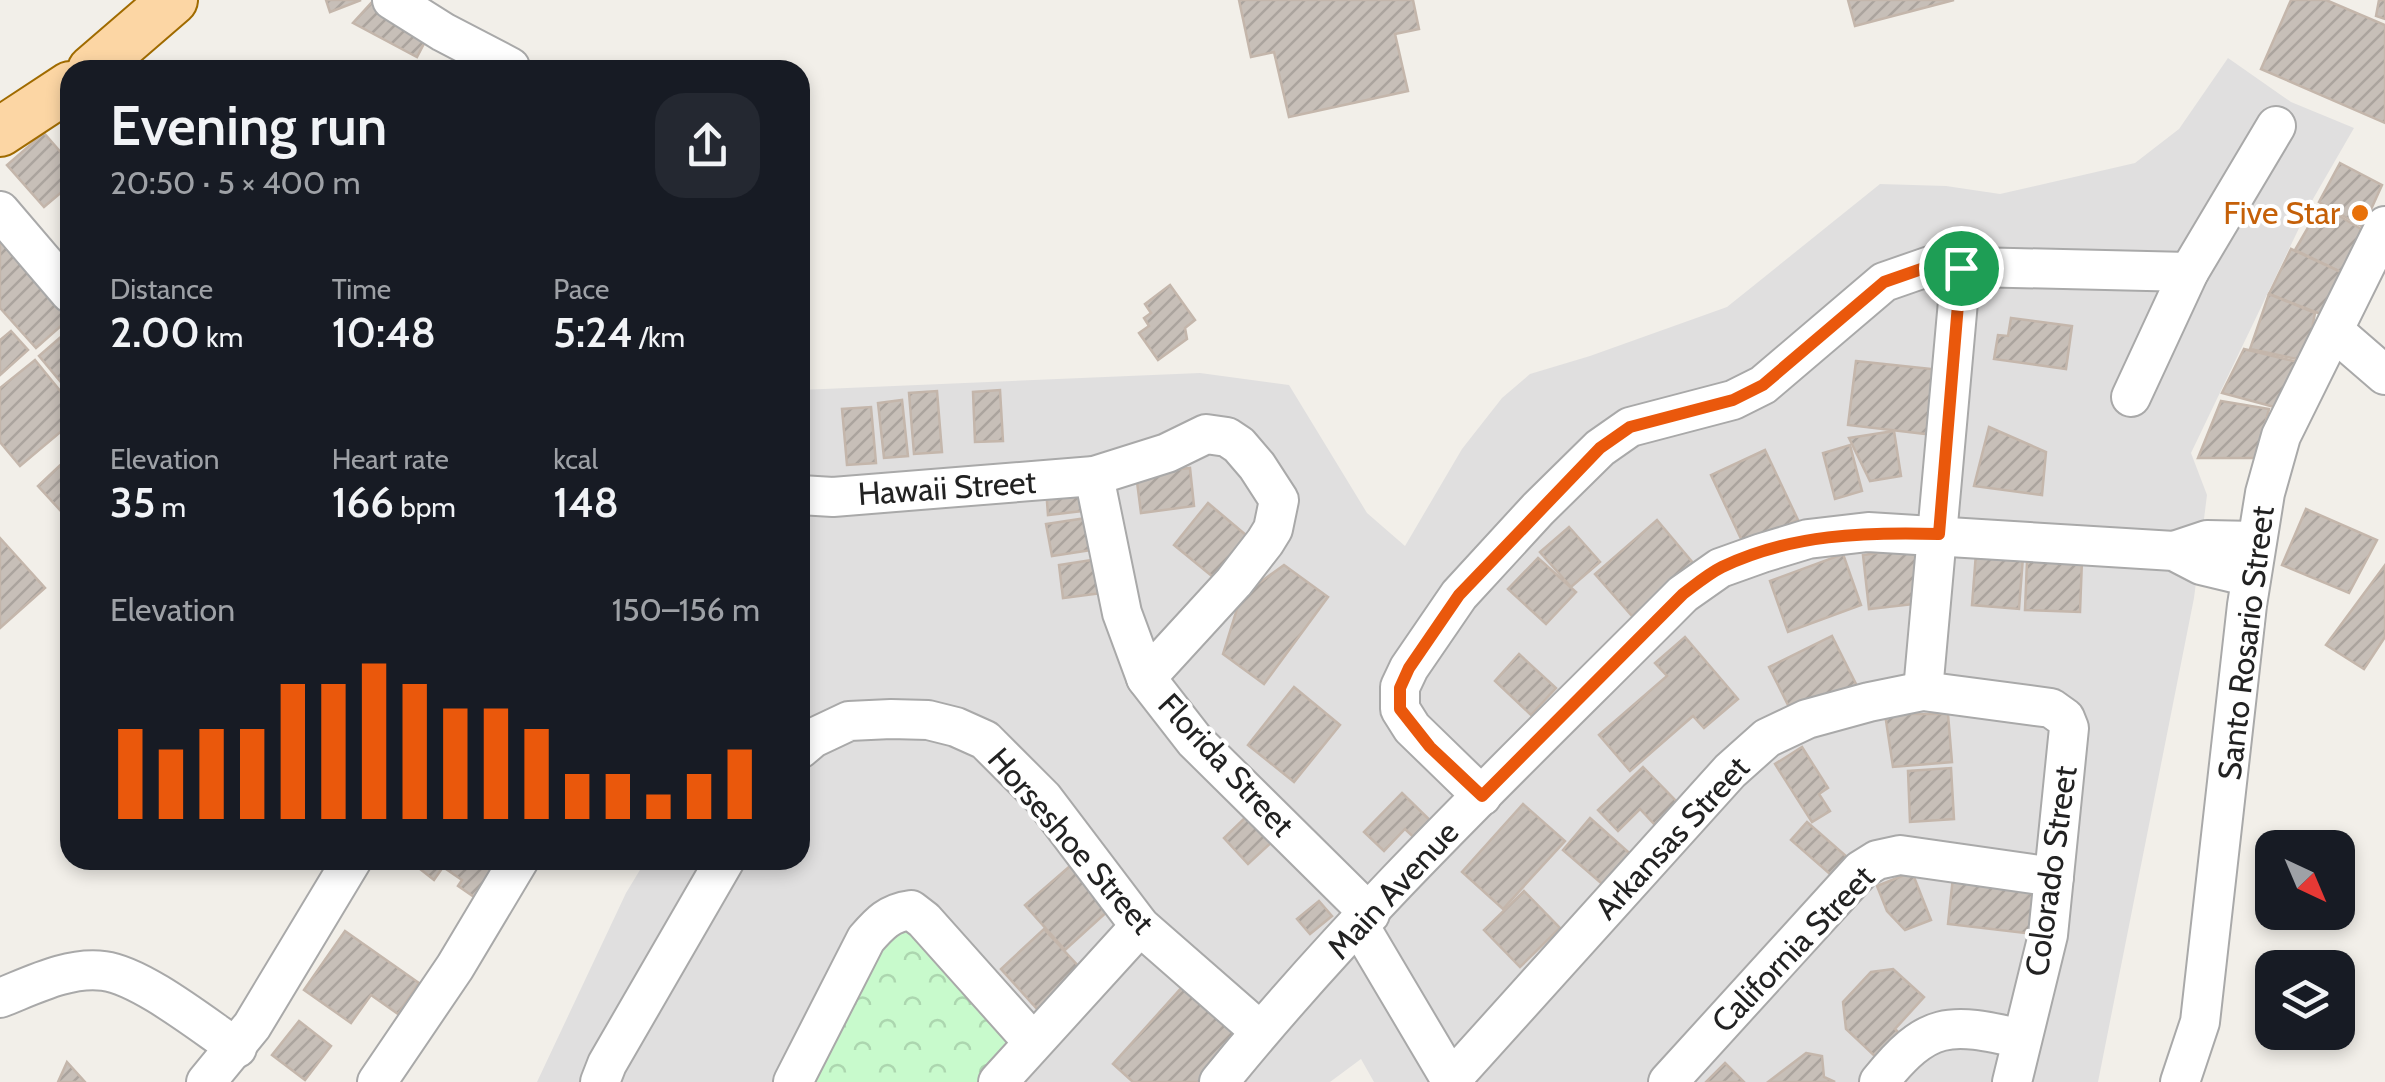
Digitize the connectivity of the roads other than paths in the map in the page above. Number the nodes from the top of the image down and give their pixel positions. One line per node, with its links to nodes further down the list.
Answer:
1 (173, 0): 3 (main road)
2 (392, 0): 4 (street)
3 (104, 60)
4 (495, 60)
5 (60, 93): 7 (main road)
6 (2276, 126): 11 (street)
7 (0, 132)
8 (0, 211): 12 (street)
9 (2385, 226): 13 (street, Santo Rosario Street)
10 (1961, 268): 11 (street); 18 (street); 24 (street)
11 (2189, 272): 15 (street)
12 (60, 281)
13 (2334, 331): 14 (street); 19 (street, Santo Rosario Street)
14 (2385, 375)
15 (2132, 397)
16 (1094, 476): 17 (street, Hawaii Street); 20 (street, Florida Street); 20 (street, Hawaii Street)
17 (810, 495)
18 (1939, 534): 19 (street, Main Avenue); 21 (street); 24 (street, Main Avenue)
19 (2253, 559): 46 (street, Santo Rosario Street)
20 (1146, 678): 29 (street, Florida Street)
21 (1922, 691): 22 (street, Arkansas Street); 36 (street, Arkansas Street)
22 (2065, 718): 28 (street, Colorado Street)
23 (810, 741): 30 (street, Horseshoe Street)
24 (1482, 796): 29 (street, Main Avenue)
25 (346, 870): 35 (street)
26 (512, 870): 38 (street)
27 (719, 870): 39 (street)
28 (2054, 877): 33 (street, Colorado Street); 43 (street, California Street)
29 (1364, 919): 32 (street, Main Avenue); 36 (street)
30 (1140, 926): 32 (street, Horseshoe Street); 34 (street)
31 (0, 998): 35 (street)
32 (1260, 1031): 42 (street, Main Avenue)
33 (2022, 1039): 44 (street); 45 (street, Colorado Street)
34 (1033, 1042): 40 (street); 41 (street)
35 (237, 1048): 37 (street)
36 (1451, 1081)
37 (206, 1082)
38 (376, 1082)
39 (600, 1082)
40 (793, 1082)
41 (998, 1082)
42 (1219, 1082)
43 (1668, 1082)
44 (1879, 1082)
45 (2012, 1082)
46 (2180, 1082)

